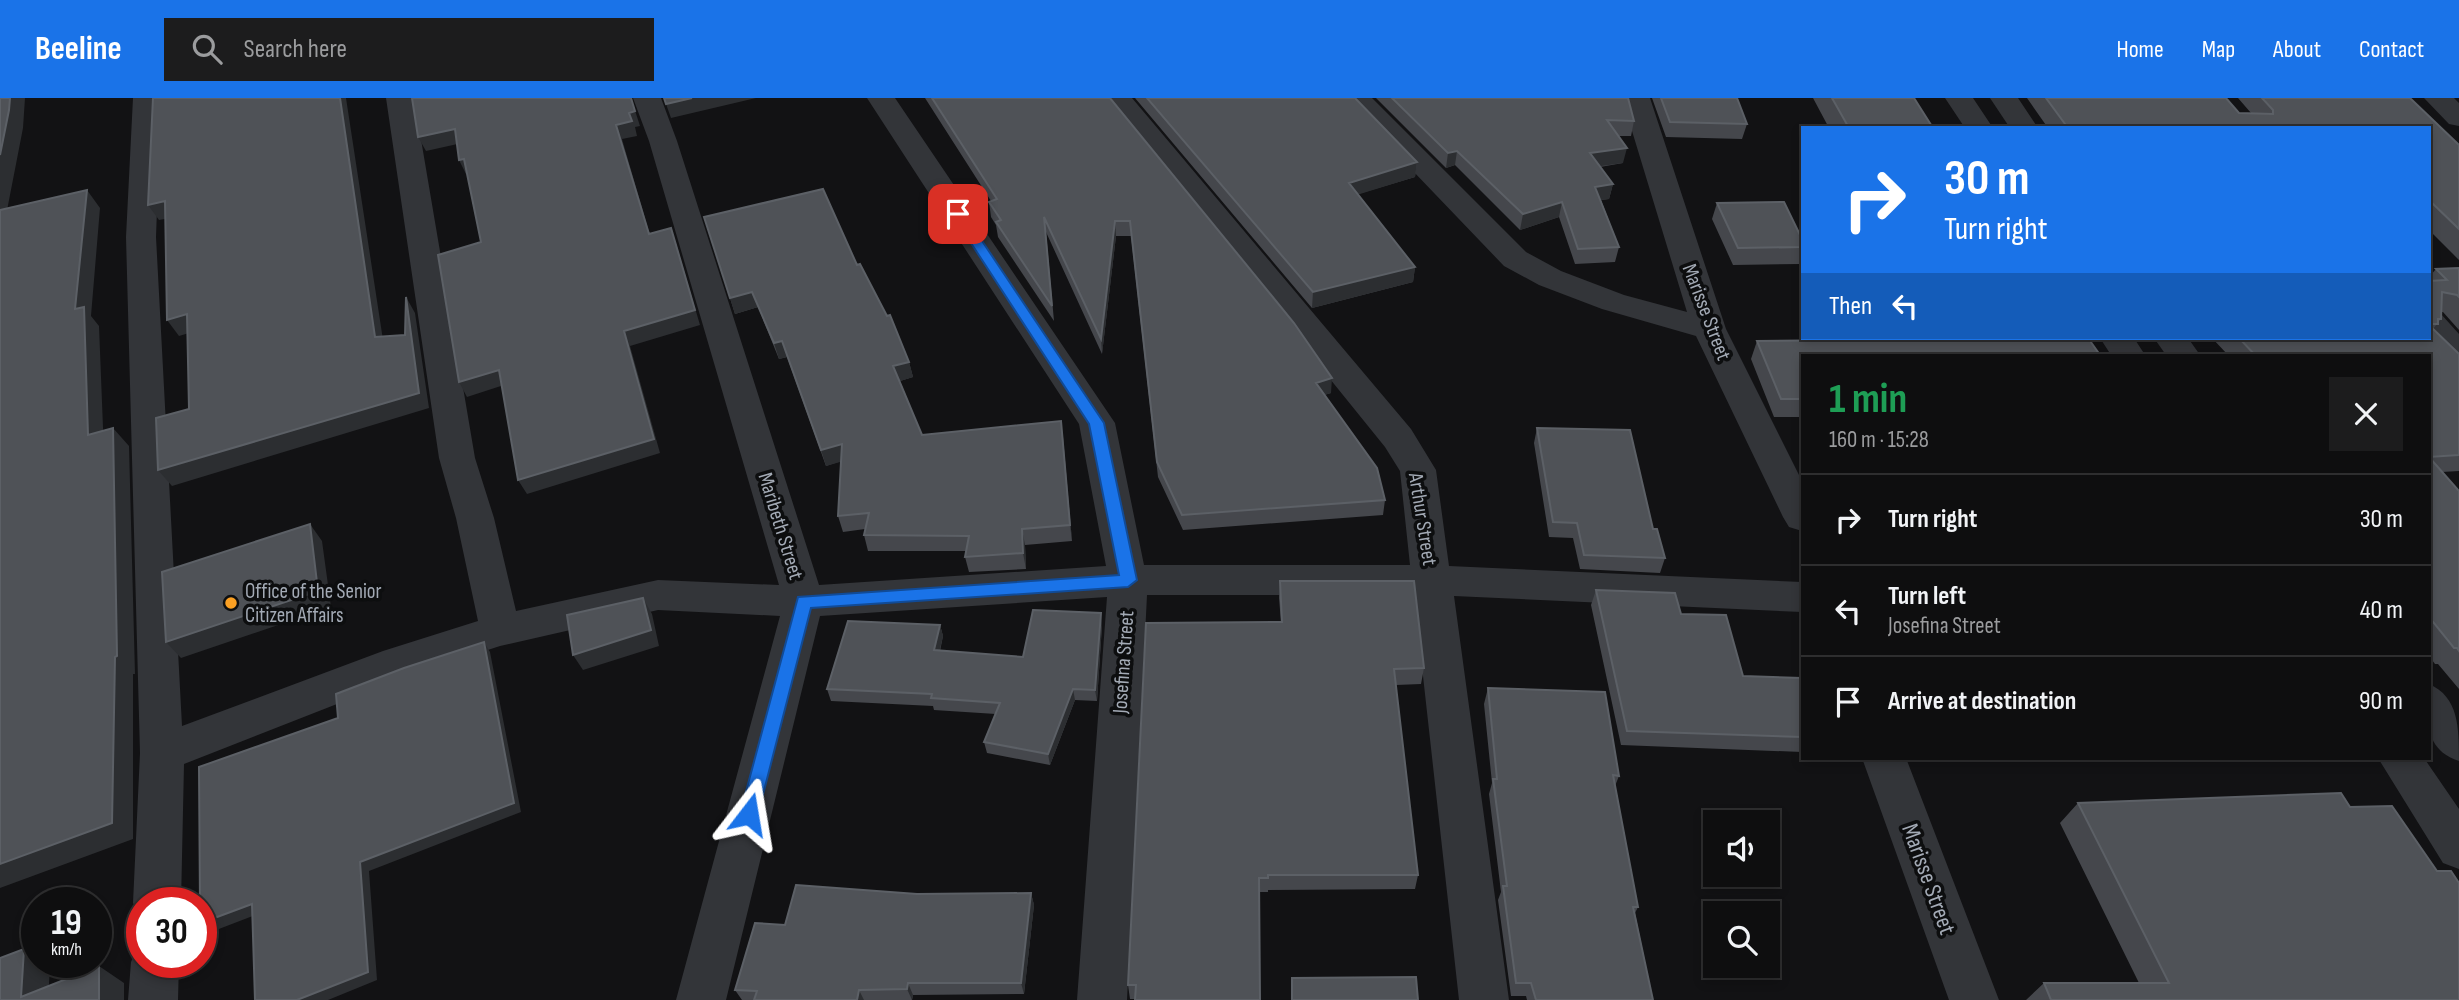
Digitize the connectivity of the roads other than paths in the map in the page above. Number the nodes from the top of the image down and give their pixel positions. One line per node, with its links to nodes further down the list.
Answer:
1 (147, 98): 25 (street)
2 (400, 98): 22 (street)
3 (646, 98): 21 (street, Maribeth Street)
4 (881, 98): 18 (street, Josefina Street)
5 (1117, 98): 19 (street, Arthur Street)
6 (1357, 98): 15 (street)
7 (1636, 98): 15 (street, Marisse Street)
8 (1959, 98): 12 (street)
9 (2004, 98): 13 (street)
10 (2438, 98): 11 (street)
11 (2459, 118)
12 (1978, 126)
13 (2023, 126)
14 (2431, 324): 16 (street)
15 (1709, 329): 17 (street, Marisse Street)
16 (2459, 354)
17 (1801, 515)
18 (1128, 580): 19 (street); 21 (street); 34 (street, Josefina Street)
19 (1433, 580): 20 (street); 35 (street, Arthur Street)
20 (1801, 597)
21 (804, 602): 22 (street); 33 (street, Maribeth Street)
22 (500, 629): 25 (street)
23 (2431, 704): 24 (street)
24 (2459, 743)
25 (162, 753): 30 (street)
26 (1885, 760): 36 (street, Marisse Street)
27 (2402, 760): 28 (street)
28 (2444, 801): 29 (street)
29 (2459, 848)
30 (158, 887)
31 (154, 978): 32 (street)
32 (153, 1000)
33 (701, 1000)
34 (1102, 1000)
35 (1484, 1000)
36 (1974, 1000)

